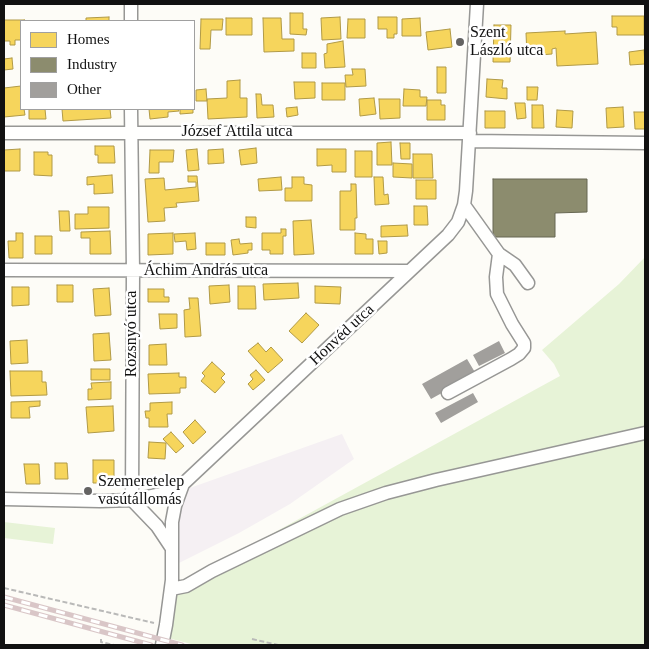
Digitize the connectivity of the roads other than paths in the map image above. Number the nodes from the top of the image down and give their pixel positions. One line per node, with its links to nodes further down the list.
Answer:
1 (132, 4): 3 (street)
2 (477, 4): 7 (street, Honvéd utca)
3 (131, 20)
4 (131, 110): 5 (street, Rozsnyó utca)
5 (131, 132): 6 (street, József Attila utca); 7 (street, József Attila utca); 12 (street, Rozsnyó utca)
6 (4, 133)
7 (470, 137): 8 (street, József Attila utca); 9 (street, Honvéd utca)
8 (645, 143)
9 (464, 205): 10 (street); 13 (street, Honvéd utca)
10 (499, 254): 14 (street); 15 (street)
11 (4, 270): 12 (street, Áchim András utca)
12 (133, 271): 13 (street, Áchim András utca); 19 (street, Rozsnyó utca)
13 (409, 271): 17 (street, Honvéd utca)
14 (528, 282)
15 (448, 393)
16 (645, 433): 21 (street)
17 (184, 484): 19 (street); 20 (street, Honvéd utca)
18 (4, 499): 19 (street)
19 (132, 500): 20 (street)
20 (171, 547): 21 (street, Honvéd utca)
21 (171, 591): 22 (street); 23 (street, Honvéd utca)
22 (180, 604)
23 (162, 645)

